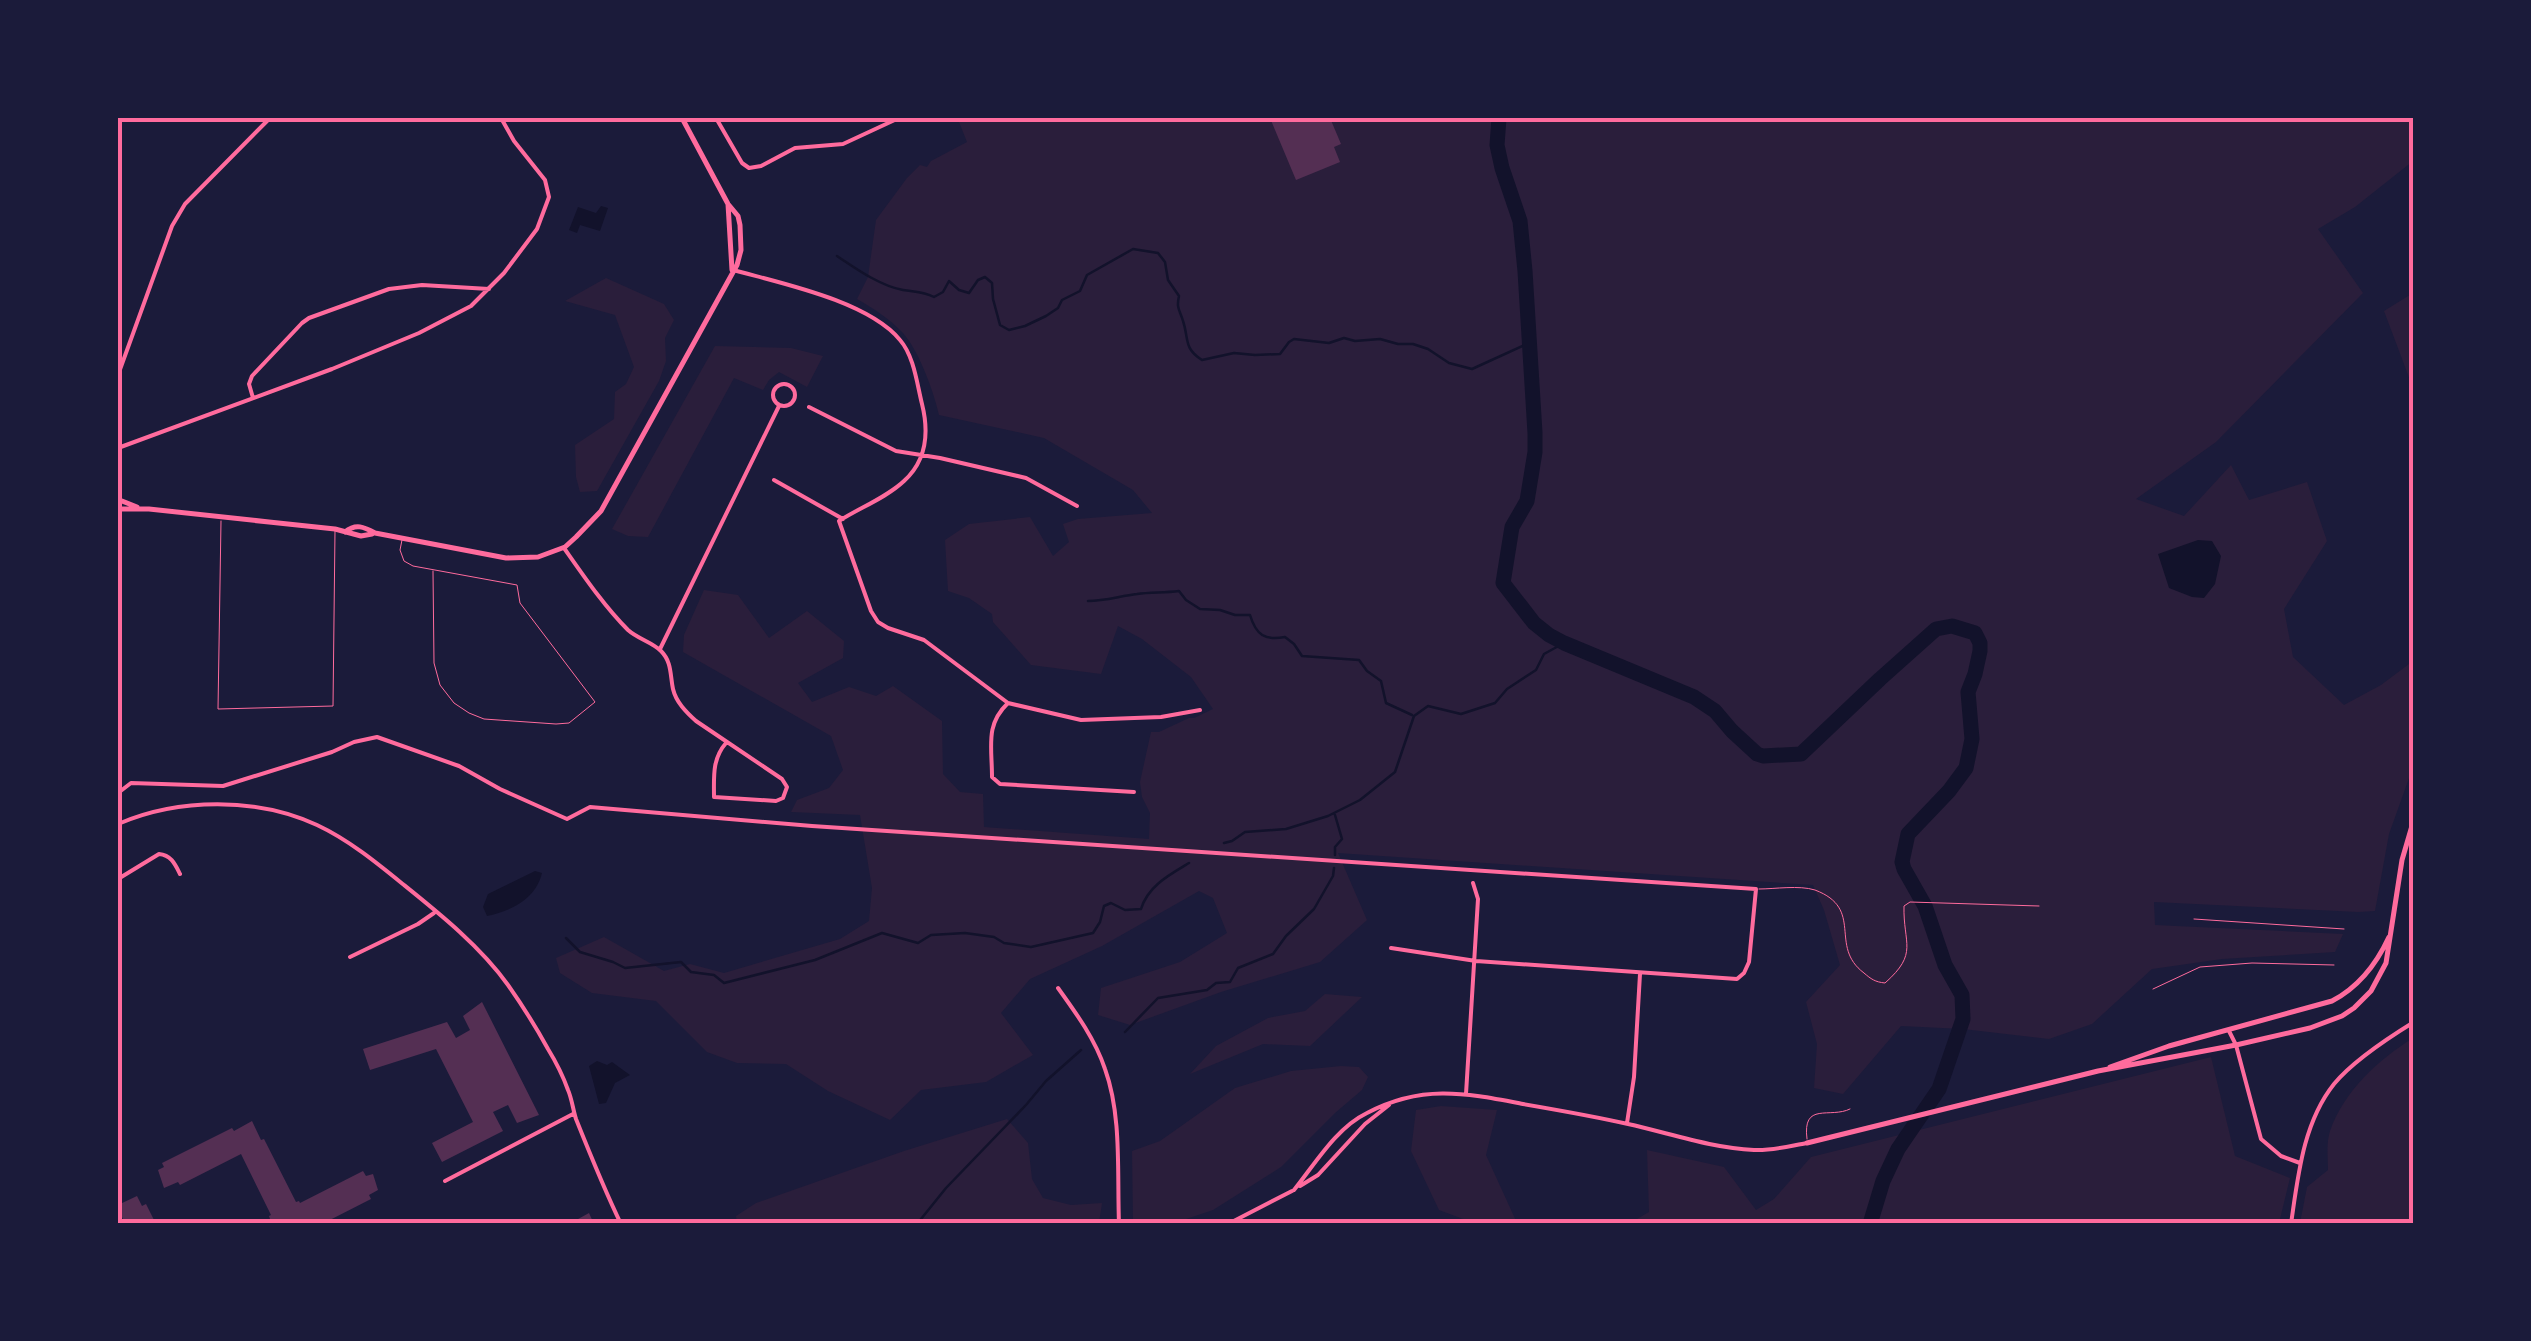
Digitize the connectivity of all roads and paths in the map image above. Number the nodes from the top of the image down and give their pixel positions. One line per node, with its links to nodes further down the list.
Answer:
1 (270, 118): 9 (street)
2 (501, 118): 8 (street)
3 (684, 118): 6 (street)
4 (716, 118): 5 (street)
5 (899, 118)
6 (728, 204): 7 (street); 7 (street)
7 (732, 270): 14 (street); 22 (street)
8 (489, 288): 10 (street); 10 (street)
9 (118, 376)
10 (253, 398): 13 (street)
11 (779, 406): 11 (street); 24 (street)
12 (808, 407): 14 (street)
13 (118, 448)
14 (922, 457): 17 (street); 19 (street)
15 (774, 480): 19 (street)
16 (118, 506): 18 (street)
17 (1077, 506)
18 (221, 517): 20 (street); 20 (lane)
19 (841, 520): 25 (street)
20 (334, 530): 21 (street)
21 (402, 537): 22 (street); 23 (lane)
22 (564, 548): 24 (street)
23 (433, 571): 23 (lane)
24 (660, 650): 27 (street)
25 (1008, 702): 26 (street); 28 (street)
26 (1200, 710)
27 (726, 742): 27 (street)
28 (1134, 792)
29 (118, 794): 35 (street)
30 (2414, 819): 39 (street)
31 (118, 824): 37 (street)
32 (180, 874): 33 (street)
33 (118, 879)
34 (1473, 882): 43 (street)
35 (1756, 889): 36 (lane); 45 (street)
36 (2039, 906)
37 (436, 912): 42 (street); 55 (street)
38 (2194, 919): 40 (lane)
39 (2392, 928): 49 (street); 50 (street)
40 (2344, 929)
41 (1391, 948): 43 (street)
42 (350, 957)
43 (1476, 961): 45 (street); 52 (street)
44 (2334, 964): 47 (lane)
45 (1640, 974): 56 (street)
46 (1058, 988): 62 (street)
47 (2153, 990)
48 (2414, 1022): 58 (street)
49 (2229, 1030): 50 (street); 51 (street)
50 (2236, 1045): 51 (street); 58 (street)
51 (2098, 1071): 57 (street)
52 (1466, 1094): 53 (street); 56 (street)
53 (1393, 1102): 60 (street); 60 (street)
54 (1850, 1109): 57 (lane)
55 (574, 1114): 59 (street); 61 (street)
56 (1626, 1124): 57 (street)
57 (1807, 1142)
58 (2300, 1163): 64 (street)
59 (444, 1181)
60 (1294, 1190): 63 (street)
61 (621, 1224)
62 (1119, 1224)
63 (1228, 1224)
64 (2291, 1224)

